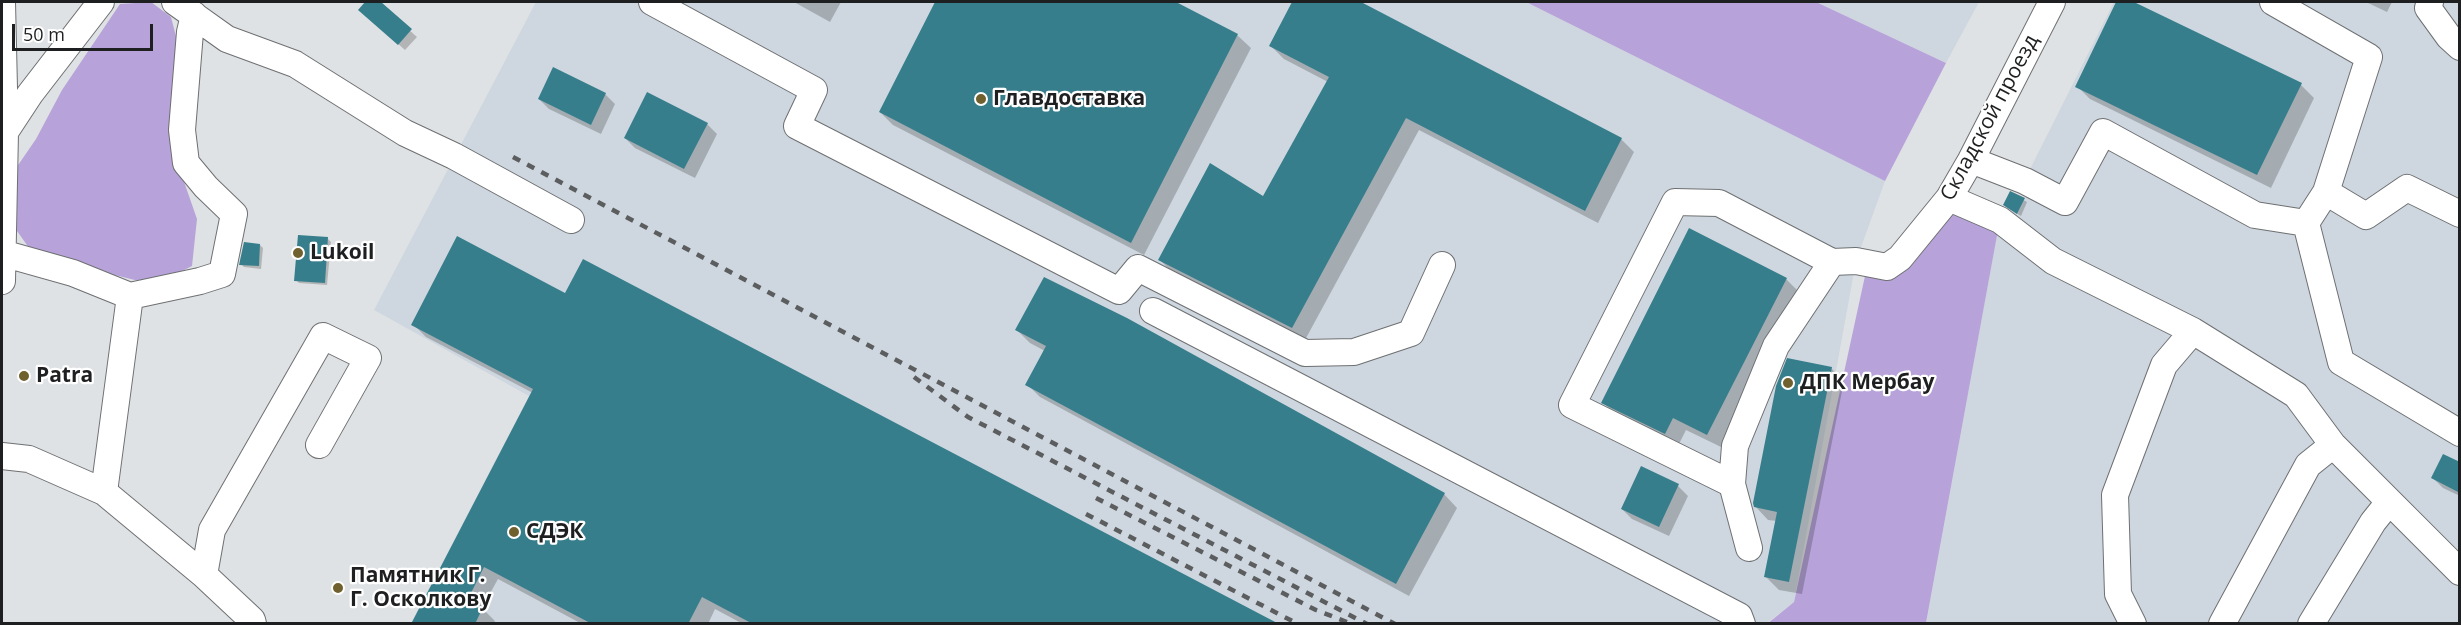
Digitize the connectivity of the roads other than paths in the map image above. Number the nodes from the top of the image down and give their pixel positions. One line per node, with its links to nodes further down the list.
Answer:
1 (2, 2): 9 (street)
2 (101, 2): 9 (street)
3 (652, 2): 18 (street)
4 (2052, 2): 10 (street, Складской проезд)
5 (2273, 2): 11 (street)
6 (2430, 2): 8 (street)
7 (185, 8): 14 (street); 20 (street)
8 (2460, 47)
9 (5, 132): 16 (street)
10 (1971, 160): 12 (street, Складской проезд); 15 (street)
11 (2326, 192): 13 (street); 15 (street)
12 (1949, 198): 17 (street, Складской проезд); 22 (street)
13 (2460, 214)
14 (571, 220)
15 (2306, 223): 23 (street)
16 (2, 253): 19 (street); 20 (street)
17 (1832, 262): 27 (street); 27 (street)
18 (1442, 265)
19 (2, 281)
20 (130, 296): 28 (street)
21 (1153, 311): 34 (street)
22 (2193, 331): 24 (street); 35 (street)
23 (2460, 434)
24 (2333, 444): 29 (street); 36 (street)
25 (319, 445): 32 (street)
26 (2, 456): 28 (street)
27 (1732, 484): 30 (street)
28 (104, 492): 32 (street)
29 (2389, 502): 31 (street); 37 (street)
30 (1749, 548)
31 (2460, 573)
32 (204, 575): 33 (street)
33 (253, 624)
34 (1742, 624)
35 (2133, 624)
36 (2222, 624)
37 (2311, 624)

